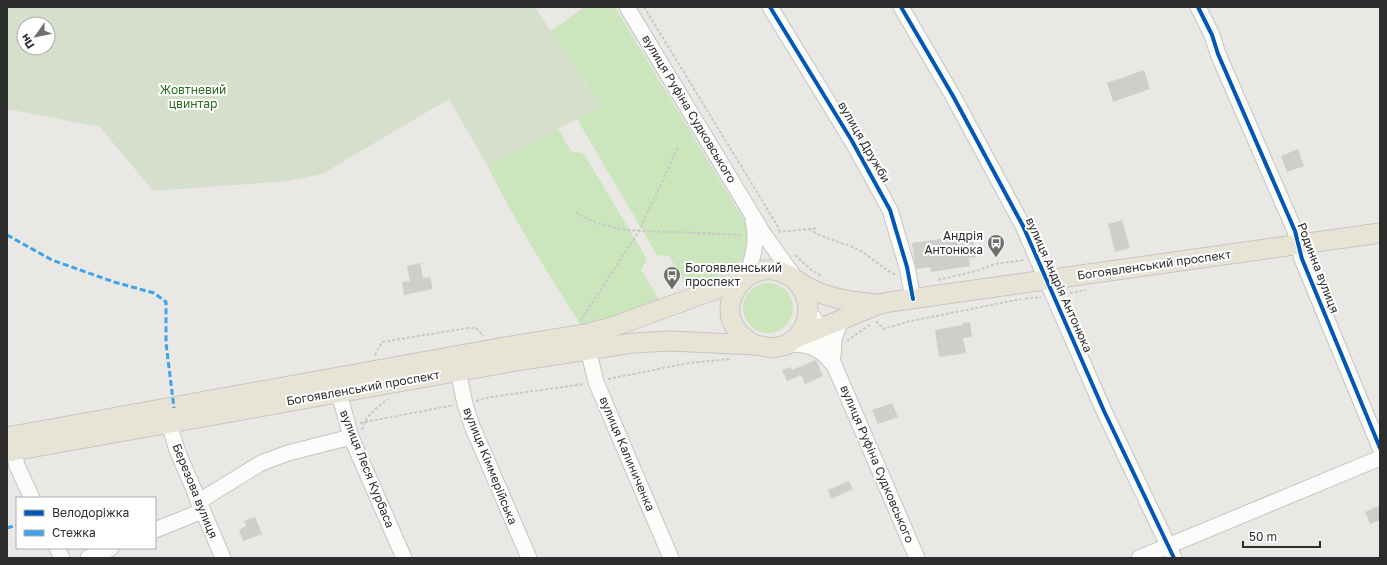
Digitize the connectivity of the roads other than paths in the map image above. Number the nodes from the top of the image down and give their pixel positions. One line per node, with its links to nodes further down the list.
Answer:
1 (627, 7): 6 (street, вулиця Руфіна Судковського)
2 (770, 7): 11 (street, вулиця Дружби)
3 (901, 7): 10 (street, вулиця Андрія Антонюка)
4 (1198, 7): 7 (street, Родинна вулиця)
5 (1380, 233): 7 (main road, Богоявленський проспект)
6 (760, 234): 8 (street, вулиця Руфіна Судковського); 9 (street, вулиця Руфіна Судковського)
7 (1298, 244): 10 (main road, Богоявленський проспект); 25 (street, Родинна вулиця)
8 (745, 278): 9 (main road, Богоявленський проспект); 17 (main road); 21 (main road, Богоявленський проспект)
9 (796, 281): 12 (main road, Богоявленський проспект); 13 (main road, вулиця Руфіна Судковського)
10 (1047, 281): 11 (main road, Богоявленський проспект); 32 (street, вулиця Андрія Антонюка)
11 (912, 293): 12 (main road, Богоявленський проспект)
12 (880, 304): 14 (main road, Богоявленський проспект)
13 (808, 305): 15 (street, вулиця Руфіна Судковського); 16 (main road)
14 (842, 320): 15 (main road, Богоявленський проспект); 19 (street, вулиця Руфіна Судковського)
15 (819, 329): 16 (main road, Богоявленський проспект); 19 (street, вулиця Руфіна Судковського)
16 (791, 341): 17 (main road, Богоявленський проспект); 19 (street, вулиця Руфіна Судковського)
17 (755, 345): 18 (main road, Богоявленський проспект)
18 (588, 349): 20 (main road, Богоявленський проспект); 38 (street, вулиця Калиниченка)
19 (836, 370): 39 (street, вулиця Руфіна Судковського)
20 (458, 371): 21 (main road, Богоявленський проспект); 37 (street, вулиця Кіммерійська)
21 (337, 385): 22 (main road, Богоявленський проспект); 23 (street, вулиця Леся Курбаса); 24 (main road, Богоявленський проспект)
22 (169, 423): 24 (main road, Богоявленський проспект); 28 (street, Березова вулиця)
23 (354, 432): 28 (street); 36 (street, вулиця Леся Курбаса)
24 (9, 447): 27 (street)
25 (1380, 448)
26 (1380, 458): 32 (street)
27 (32, 497)
28 (200, 507): 29 (street); 35 (street, Березова вулиця)
29 (156, 529)
30 (58, 549): 33 (street)
31 (109, 549): 34 (street)
32 (1171, 552): 40 (street)
33 (62, 558)
34 (88, 558)
35 (222, 558)
36 (404, 558)
37 (529, 558)
38 (671, 558)
39 (918, 558)
40 (1139, 558)

